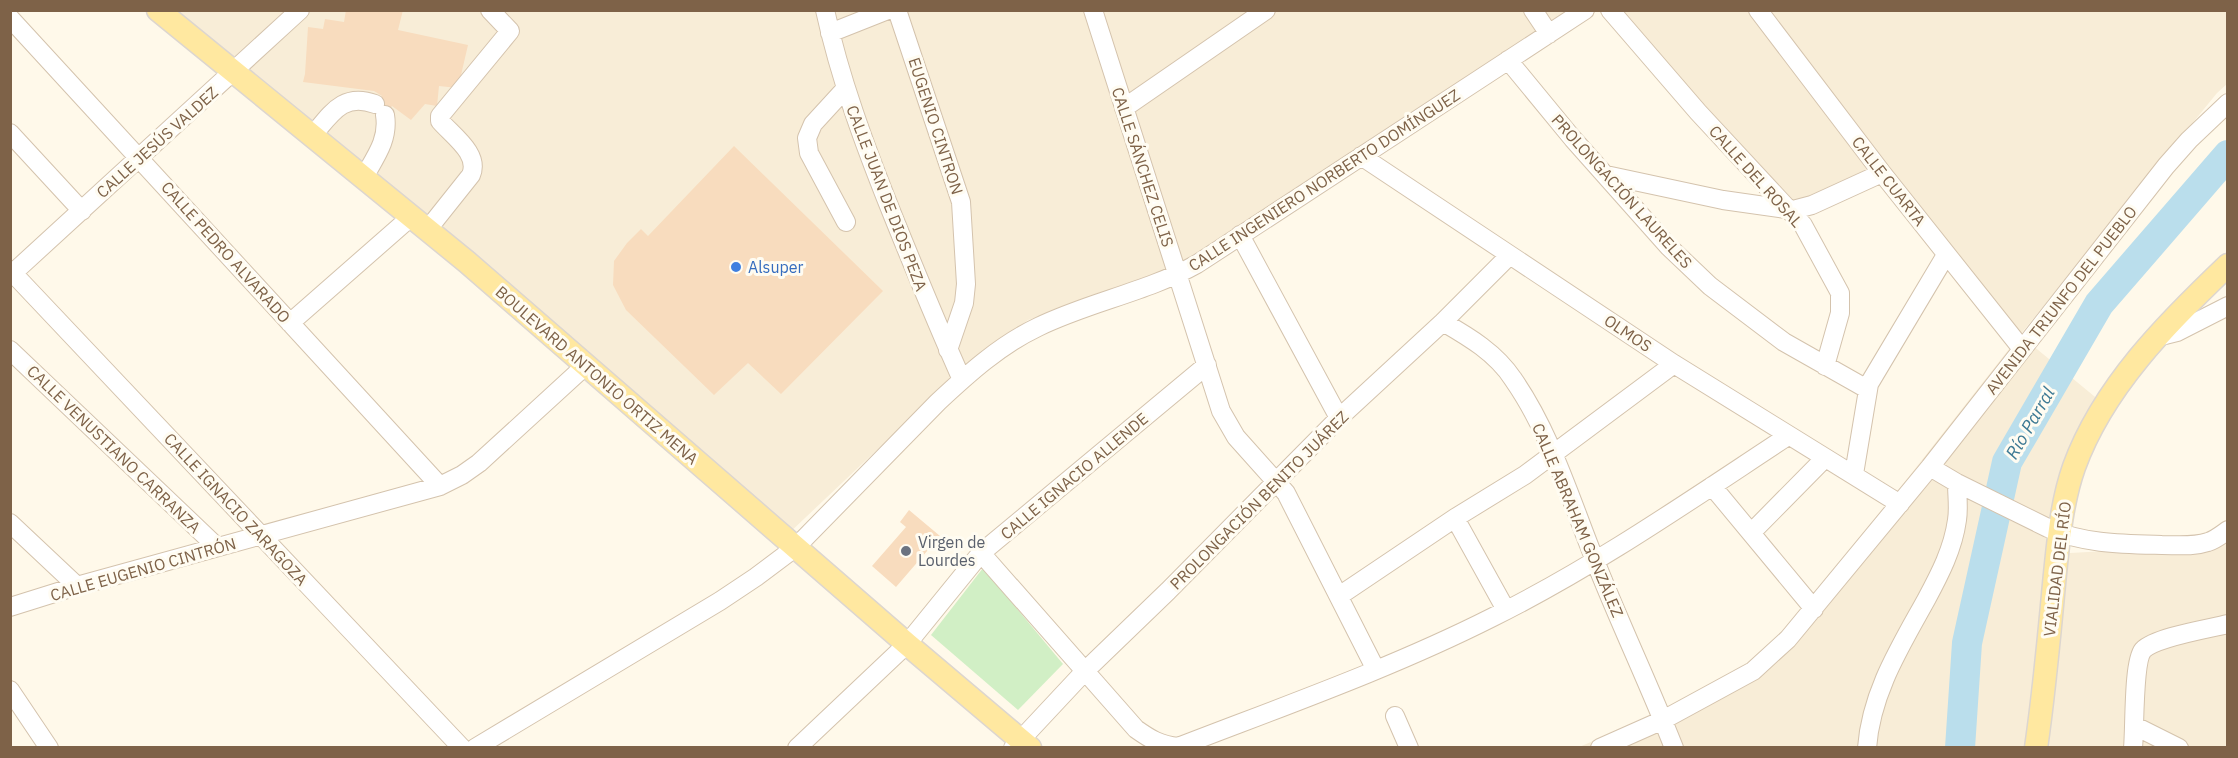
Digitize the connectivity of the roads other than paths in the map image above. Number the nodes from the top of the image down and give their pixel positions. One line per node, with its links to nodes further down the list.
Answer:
1 (158, 10): 17 (main road, BOULEVARD ANTONIO ORTIZ MENA)
2 (300, 10): 17 (street, CALLE JESÚS VALDEZ)
3 (490, 10): 30 (street)
4 (825, 10): 14 (street, CALLE JUAN DE DIOS PEZA)
5 (888, 10): 14 (street)
6 (897, 10): 44 (street, EUGENIO CINTRON)
7 (1093, 10): 20 (street, CALLE SÁNCHEZ CELIS)
8 (1266, 10): 20 (street)
9 (1533, 10): 15 (street)
10 (1585, 10): 15 (street, CALLE INGENIERO NORBERTO DOMÍNGUEZ)
11 (1610, 10): 28 (street, CALLE DEL ROSAL)
12 (1758, 10): 25 (street, CALLE CUARTA)
13 (10, 18): 24 (street, CALLE PEDRO ALVARADO)
14 (830, 33): 18 (street, CALLE JUAN DE DIOS PEZA)
15 (1549, 34): 16 (street, CALLE INGENIERO NORBERTO DOMÍNGUEZ)
16 (1508, 60): 23 (street, CALLE INGENIERO NORBERTO DOMÍNGUEZ); 26 (street, PROLONGACIÓN LAURELES)
17 (234, 72): 22 (main road, BOULEVARD ANTONIO ORTIZ MENA); 24 (street, CALLE JESÚS VALDEZ)
18 (846, 88): 31 (street); 44 (street, CALLE JUAN DE DIOS PEZA)
19 (2228, 103): 42 (street, AVENIDA TRIUNFO DEL PUEBLO)
20 (1124, 108): 37 (street, CALLE SÁNCHEZ CELIS)
21 (10, 133): 29 (street)
22 (313, 135): 27 (main road, BOULEVARD ANTONIO ORTIZ MENA); 27 (street)
23 (1361, 156): 32 (street, CALLE INGENIERO NORBERTO DOMÍNGUEZ); 34 (street, OLMOS)
24 (140, 159): 29 (street, CALLE JESÚS VALDEZ); 40 (street, CALLE PEDRO ALVARADO)
25 (1882, 173): 28 (street); 33 (street, CALLE CUARTA)
26 (1606, 175): 28 (street); 48 (street, PROLONGACIÓN LAURELES)
27 (364, 177): 30 (main road, BOULEVARD ANTONIO ORTIZ MENA)
28 (1788, 209): 48 (street, CALLE DEL ROSAL)
29 (82, 211): 36 (street, CALLE JESÚS VALDEZ)
30 (420, 222): 40 (street); 46 (main road, BOULEVARD ANTONIO ORTIZ MENA)
31 (846, 222)
32 (1240, 235): 37 (street, CALLE INGENIERO NORBERTO DOMÍNGUEZ); 51 (street)
33 (1946, 255): 42 (street, CALLE CUARTA); 50 (street)
34 (1509, 256): 39 (street, PROLONGACIÓN BENITO JUÁREZ); 45 (street, OLMOS)
35 (2228, 265): 41 (main road, VIALIDAD DEL RÍO)
36 (12, 272): 67 (street, CALLE IGNACIO ZARAGOZA)
37 (1178, 275): 47 (street, CALLE SÁNCHEZ CELIS); 49 (street, CALLE INGENIERO NORBERTO DOMÍNGUEZ)
38 (2228, 306): 41 (street)
39 (1443, 321): 51 (street, PROLONGACIÓN BENITO JUÁREZ); 53 (street, CALLE ABRAHAM GONZÁLEZ)
40 (290, 323): 59 (street, CALLE PEDRO ALVARADO)
41 (2157, 337): 65 (main road, VIALIDAD DEL RÍO)
42 (2022, 349): 55 (street, AVENIDA TRIUNFO DEL PUEBLO)
43 (10, 350): 68 (street, CALLE VENUSTIANO CARRANZA)
44 (948, 350): 49 (street, CALLE JUAN DE DIOS PEZA)
45 (1674, 364): 52 (street, OLMOS); 53 (street)
46 (585, 366): 59 (street, CALLE EUGENIO CINTRÓN); 69 (main road, BOULEVARD ANTONIO ORTIZ MENA)
47 (1207, 366): 57 (street, CALLE SÁNCHEZ CELIS); 70 (street, CALLE IGNACIO ALLENDE)
48 (1825, 366): 50 (street, PROLONGACIÓN LAURELES)
49 (962, 380): 69 (street, CALLE INGENIERO NORBERTO DOMÍNGUEZ)
50 (1867, 389): 56 (street)
51 (1339, 418): 57 (street, PROLONGACIÓN BENITO JUÁREZ)
52 (1788, 436): 54 (street, OLMOS); 60 (street)
53 (1553, 454): 62 (street); 71 (street, CALLE ABRAHAM GONZÁLEZ)
54 (1825, 458): 56 (street, OLMOS); 66 (street)
55 (1930, 467): 58 (street); 61 (street, AVENIDA TRIUNFO DEL PUEBLO)
56 (1854, 474): 61 (street, OLMOS)
57 (1276, 481): 73 (street, CALLE SÁNCHEZ CELIS); 82 (street, PROLONGACIÓN BENITO JUÁREZ)
58 (1960, 485): 65 (street); 95 (street)
59 (440, 486): 67 (street, CALLE EUGENIO CINTRÓN)
60 (1712, 486): 66 (street); 71 (street)
61 (1900, 504): 75 (street, AVENIDA TRIUNFO DEL PUEBLO)
62 (1455, 518): 73 (street); 76 (street)
63 (10, 523): 72 (street)
64 (2228, 530): 65 (street)
65 (2054, 531): 96 (main road, VIALIDAD DEL RÍO)
66 (1751, 533): 75 (street)
67 (263, 535): 68 (street, CALLE EUGENIO CINTRÓN); 89 (street, CALLE IGNACIO ZARAGOZA)
68 (217, 547): 72 (street, CALLE EUGENIO CINTRÓN)
69 (796, 547): 80 (main road, BOULEVARD ANTONIO ORTIZ MENA); 90 (street, CALLE INGENIERO NORBERTO DOMÍNGUEZ)
70 (981, 553): 80 (street, CALLE IGNACIO ALLENDE); 82 (street)
71 (1595, 561): 76 (street); 85 (street, CALLE ABRAHAM GONZÁLEZ)
72 (77, 586): 74 (street, CALLE EUGENIO CINTRÓN)
73 (1339, 596): 81 (street, CALLE SÁNCHEZ CELIS)
74 (10, 607)
75 (1814, 609): 85 (street, AVENIDA TRIUNFO DEL PUEBLO)
76 (1506, 610): 81 (street)
77 (2228, 624): 78 (street)
78 (2207, 629): 79 (street); 86 (street)
79 (2228, 640)
80 (907, 644): 87 (main road, BOULEVARD ANTONIO ORTIZ MENA); 91 (street, CALLE IGNACIO ALLENDE)
81 (1376, 670): 82 (street)
82 (1085, 671): 87 (street, PROLONGACIÓN BENITO JUÁREZ)
83 (10, 690): 88 (street)
84 (1395, 716): 92 (street)
85 (1664, 720): 93 (street, AVENIDA TRIUNFO DEL PUEBLO); 94 (street, CALLE ABRAHAM GONZÁLEZ)
86 (2135, 726): 97 (street); 98 (street)
87 (1021, 745)
88 (49, 747)
89 (462, 747)
90 (475, 747)
91 (797, 747)
92 (1409, 747)
93 (1600, 747)
94 (1674, 747)
95 (1866, 747)
96 (2036, 747)
97 (2133, 747)
98 (2179, 747)

